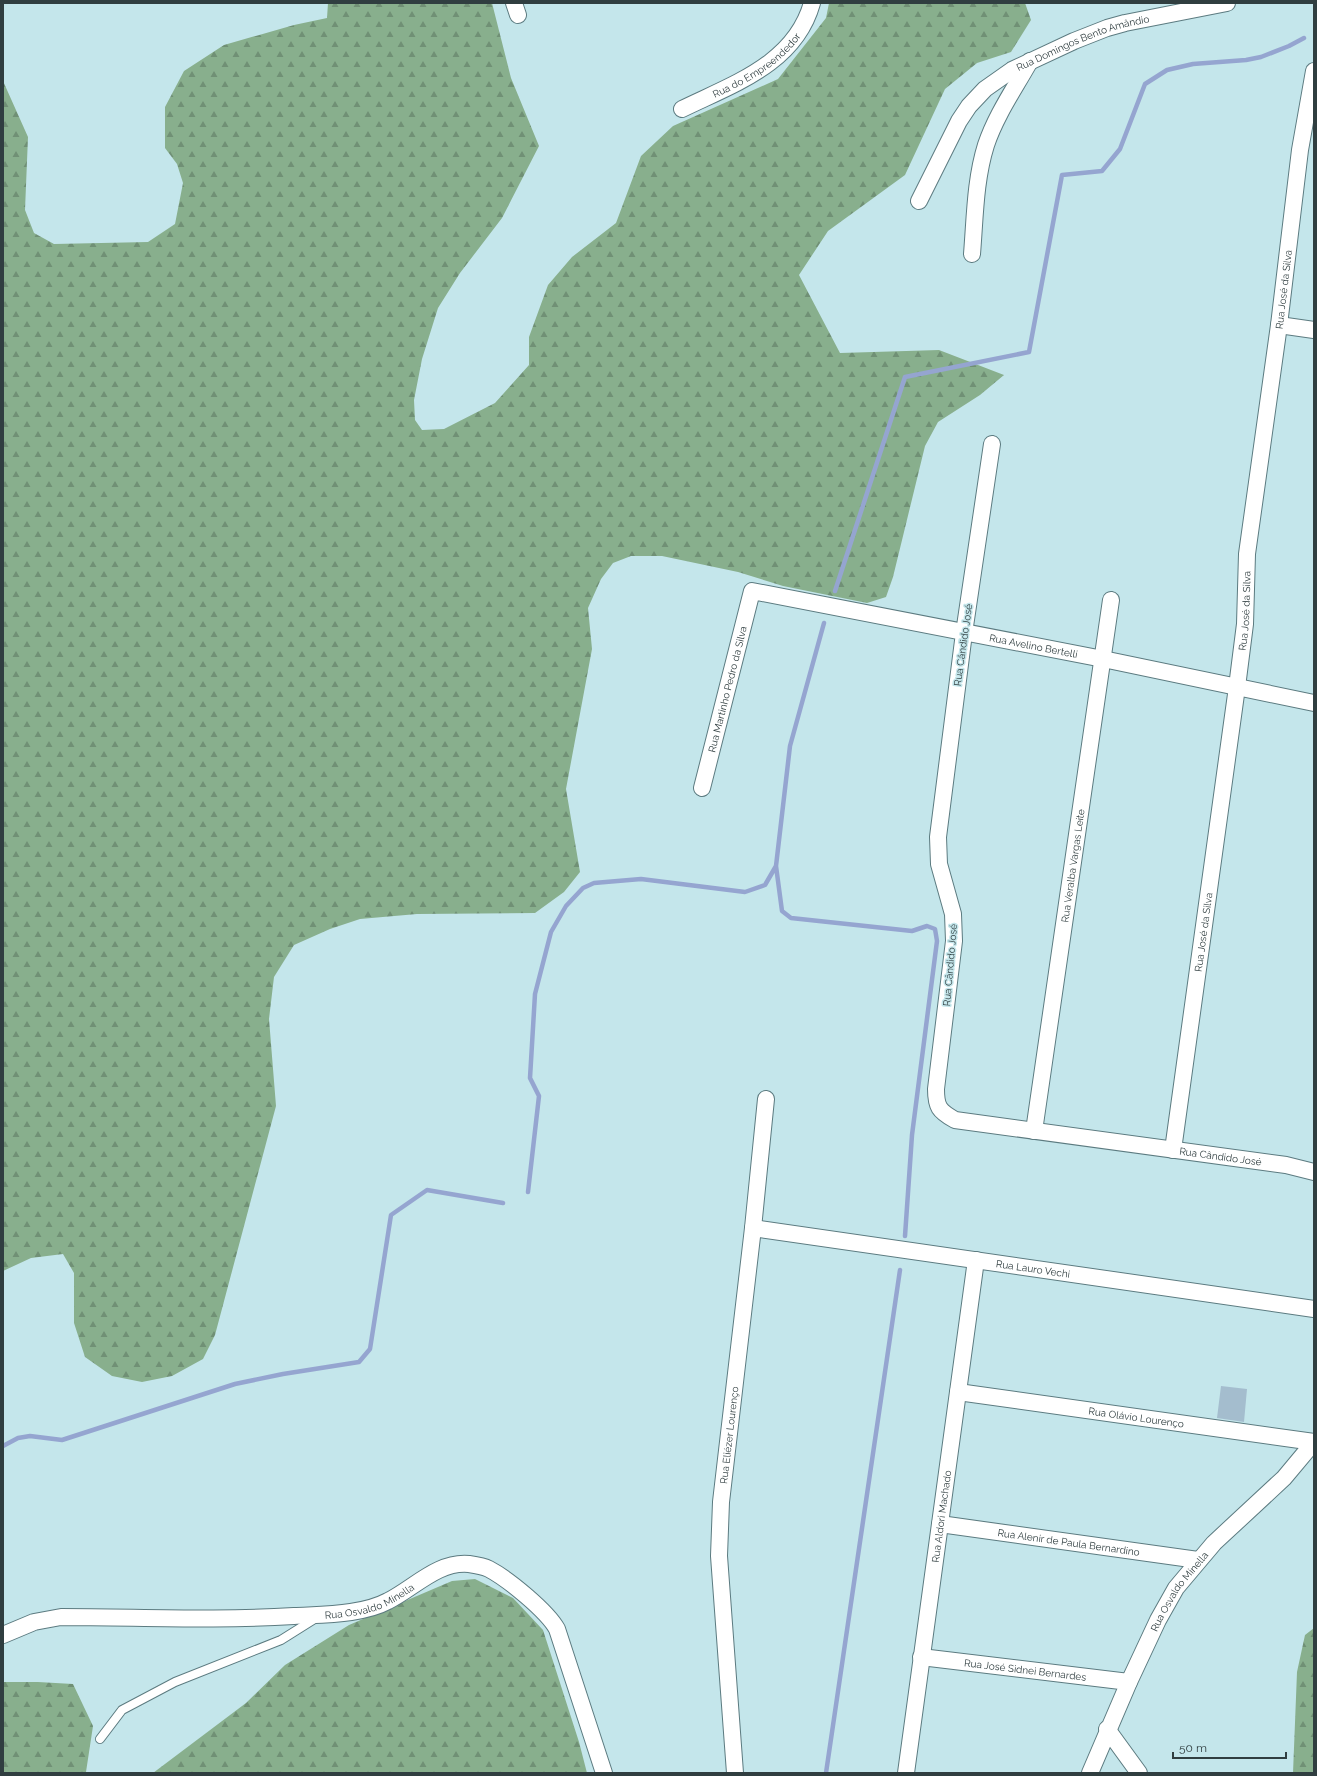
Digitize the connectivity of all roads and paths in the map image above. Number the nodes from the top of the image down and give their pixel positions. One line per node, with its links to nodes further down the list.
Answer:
1 (812, 3): 5 (street, Rua do Empreendedor)
2 (1226, 3): 3 (street, Rua Domingos Bento Amândio)
3 (1030, 61): 6 (street, Rua Domingos Bento Amândio); 7 (street)
4 (1314, 71): 8 (street, Rua José da Silva)
5 (682, 108)
6 (919, 201)
7 (972, 254)
8 (1279, 325): 9 (street); 15 (street, Rua José da Silva)
9 (1314, 330)
10 (992, 444): 13 (street, Rua Cândido José)
11 (752, 590): 13 (street, Rua Avelino Bertelli); 17 (street, Rua Martinho Pedro da Silva)
12 (1111, 600): 14 (street, Rua Veralba Vargas Leite)
13 (964, 632): 14 (street, Rua Avelino Bertelli); 19 (street, Rua Cândido José)
14 (1103, 659): 15 (street, Rua Avelino Bertelli); 19 (street, Rua Veralba Vargas Leite)
15 (1237, 687): 16 (street, Rua Avelino Bertelli); 20 (street, Rua José da Silva)
16 (1314, 703)
17 (702, 788)
18 (766, 1099): 22 (street, Rua Eliézer Lourenço)
19 (1034, 1131): 20 (street, Rua Cândido José)
20 (1173, 1150): 21 (street, Rua Cândido José)
21 (1313, 1168)
22 (753, 1228): 23 (street, Rua Lauro Vechi); 36 (street, Rua Eliézer Lourenço)
23 (976, 1260): 24 (street, Rua Lauro Vechi); 25 (street, Rua Aldori Machado)
24 (1314, 1309)
25 (958, 1392): 26 (street, Rua Olávio Lourenço); 27 (street, Rua Aldori Machado)
26 (1314, 1442): 28 (street, Rua Osvaldo Minella)
27 (940, 1524): 28 (street, Rua Alenir de Paula Bernardino); 31 (street, Rua Aldori Machado)
28 (1198, 1560): 32 (street, Rua Osvaldo Minella)
29 (322, 1614): 30 (street, Rua Osvaldo Minella); 34 (lane); 35 (street, Rua Osvaldo Minella)
30 (3, 1635)
31 (922, 1657): 32 (street, Rua José Sidnei Bernardes); 37 (street, Rua Aldori Machado)
32 (1129, 1682): 33 (street, Rua Osvaldo Minella)
33 (1107, 1729): 38 (street, Rua Osvaldo Minella); 39 (street)
34 (100, 1739)
35 (604, 1773)
36 (735, 1773)
37 (906, 1773)
38 (1090, 1773)
39 (1139, 1773)

